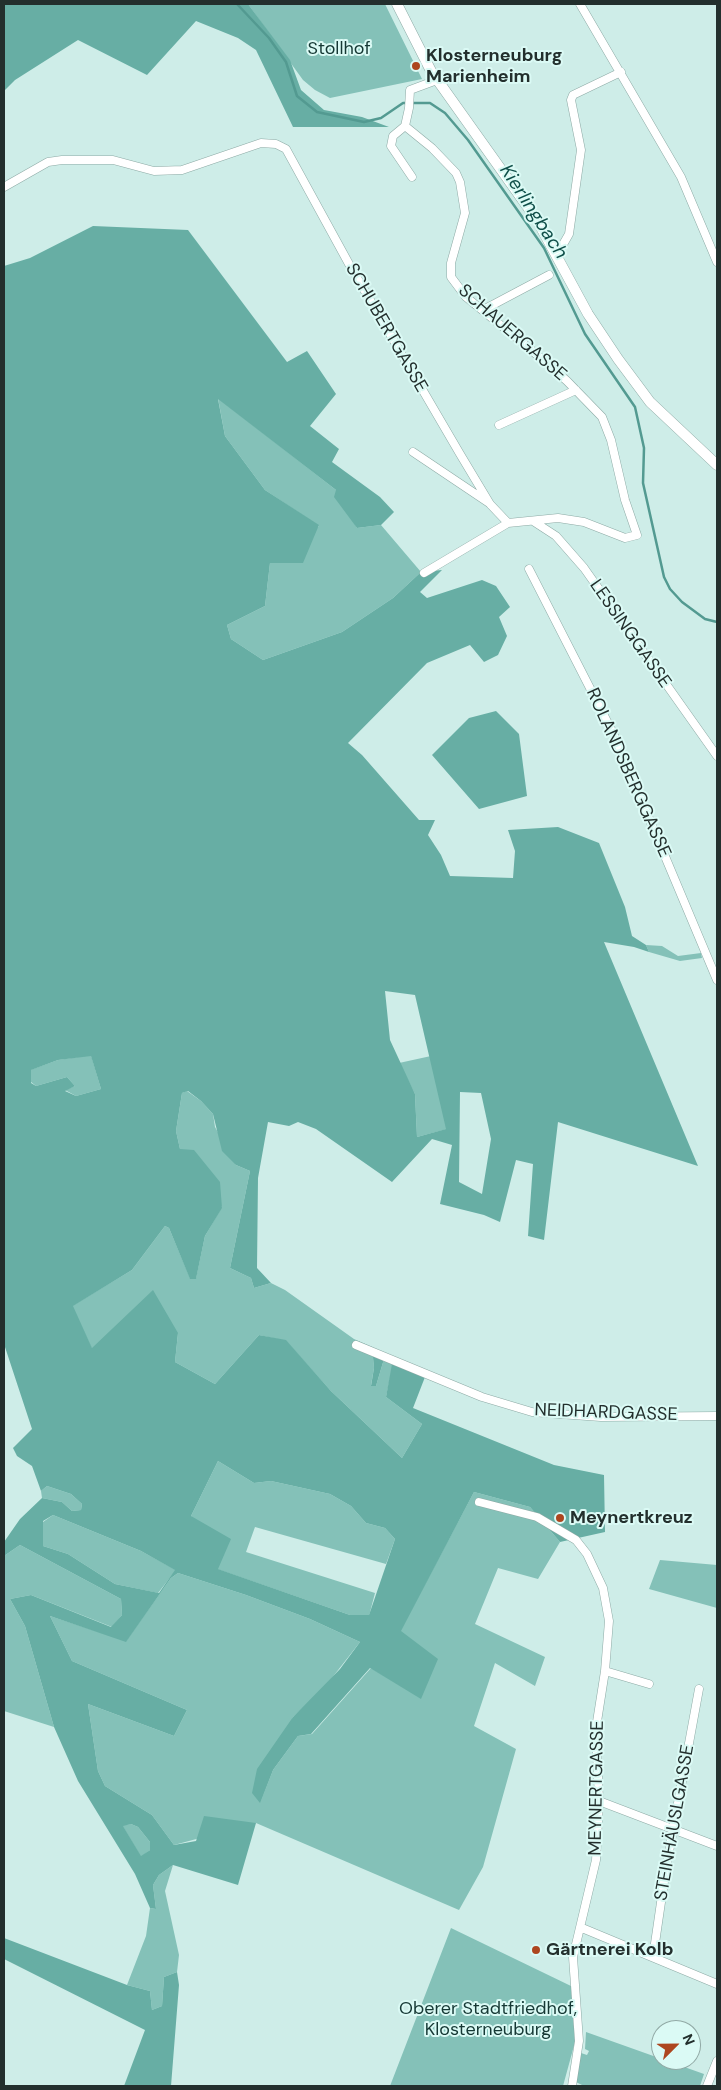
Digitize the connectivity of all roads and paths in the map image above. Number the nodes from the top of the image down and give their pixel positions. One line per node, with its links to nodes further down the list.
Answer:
1 (397, 4): 4 (main road)
2 (580, 4): 3 (street)
3 (620, 72): 8 (street); 9 (street)
4 (436, 80): 5 (street); 8 (main road)
5 (405, 126): 6 (street); 11 (street, SCHAUERGASSE)
6 (412, 177)
7 (4, 187): 16 (street, SCHUBERTGASSE)
8 (557, 255): 15 (main road)
9 (717, 262)
10 (549, 275): 11 (street)
11 (483, 310): 12 (street, SCHAUERGASSE)
12 (576, 390): 13 (street, SCHAUERGASSE); 17 (street, SCHAUERGASSE)
13 (498, 425)
14 (413, 452): 16 (street, SCHUBERTGASSE)
15 (717, 465)
16 (490, 504): 18 (street, SCHUBERTGASSE)
17 (533, 521): 18 (street); 21 (street, LESSINGGASSE)
18 (508, 523): 20 (street)
19 (529, 569): 22 (street, ROLANDSBERGGASSE)
20 (424, 573)
21 (717, 756)
22 (717, 980)
23 (356, 1345): 24 (street, NEIDHARDGASSE)
24 (717, 1416)
25 (479, 1502): 26 (street, MEYNERTGASSE)
26 (605, 1671): 27 (street); 29 (street, MEYNERTGASSE)
27 (649, 1684)
28 (699, 1689): 30 (street, STEINHÄUSLGASSE)
29 (599, 1801): 30 (street); 32 (street, MEYNERTGASSE)
30 (672, 1829): 31 (street); 33 (street, STEINHÄUSLGASSE)
31 (717, 1846)
32 (582, 1928): 33 (street); 36 (street, MEYNERTGASSE)
33 (653, 1957): 34 (street)
34 (717, 1984)
35 (717, 2062): 37 (street)
36 (572, 2086)
37 (707, 2086)

